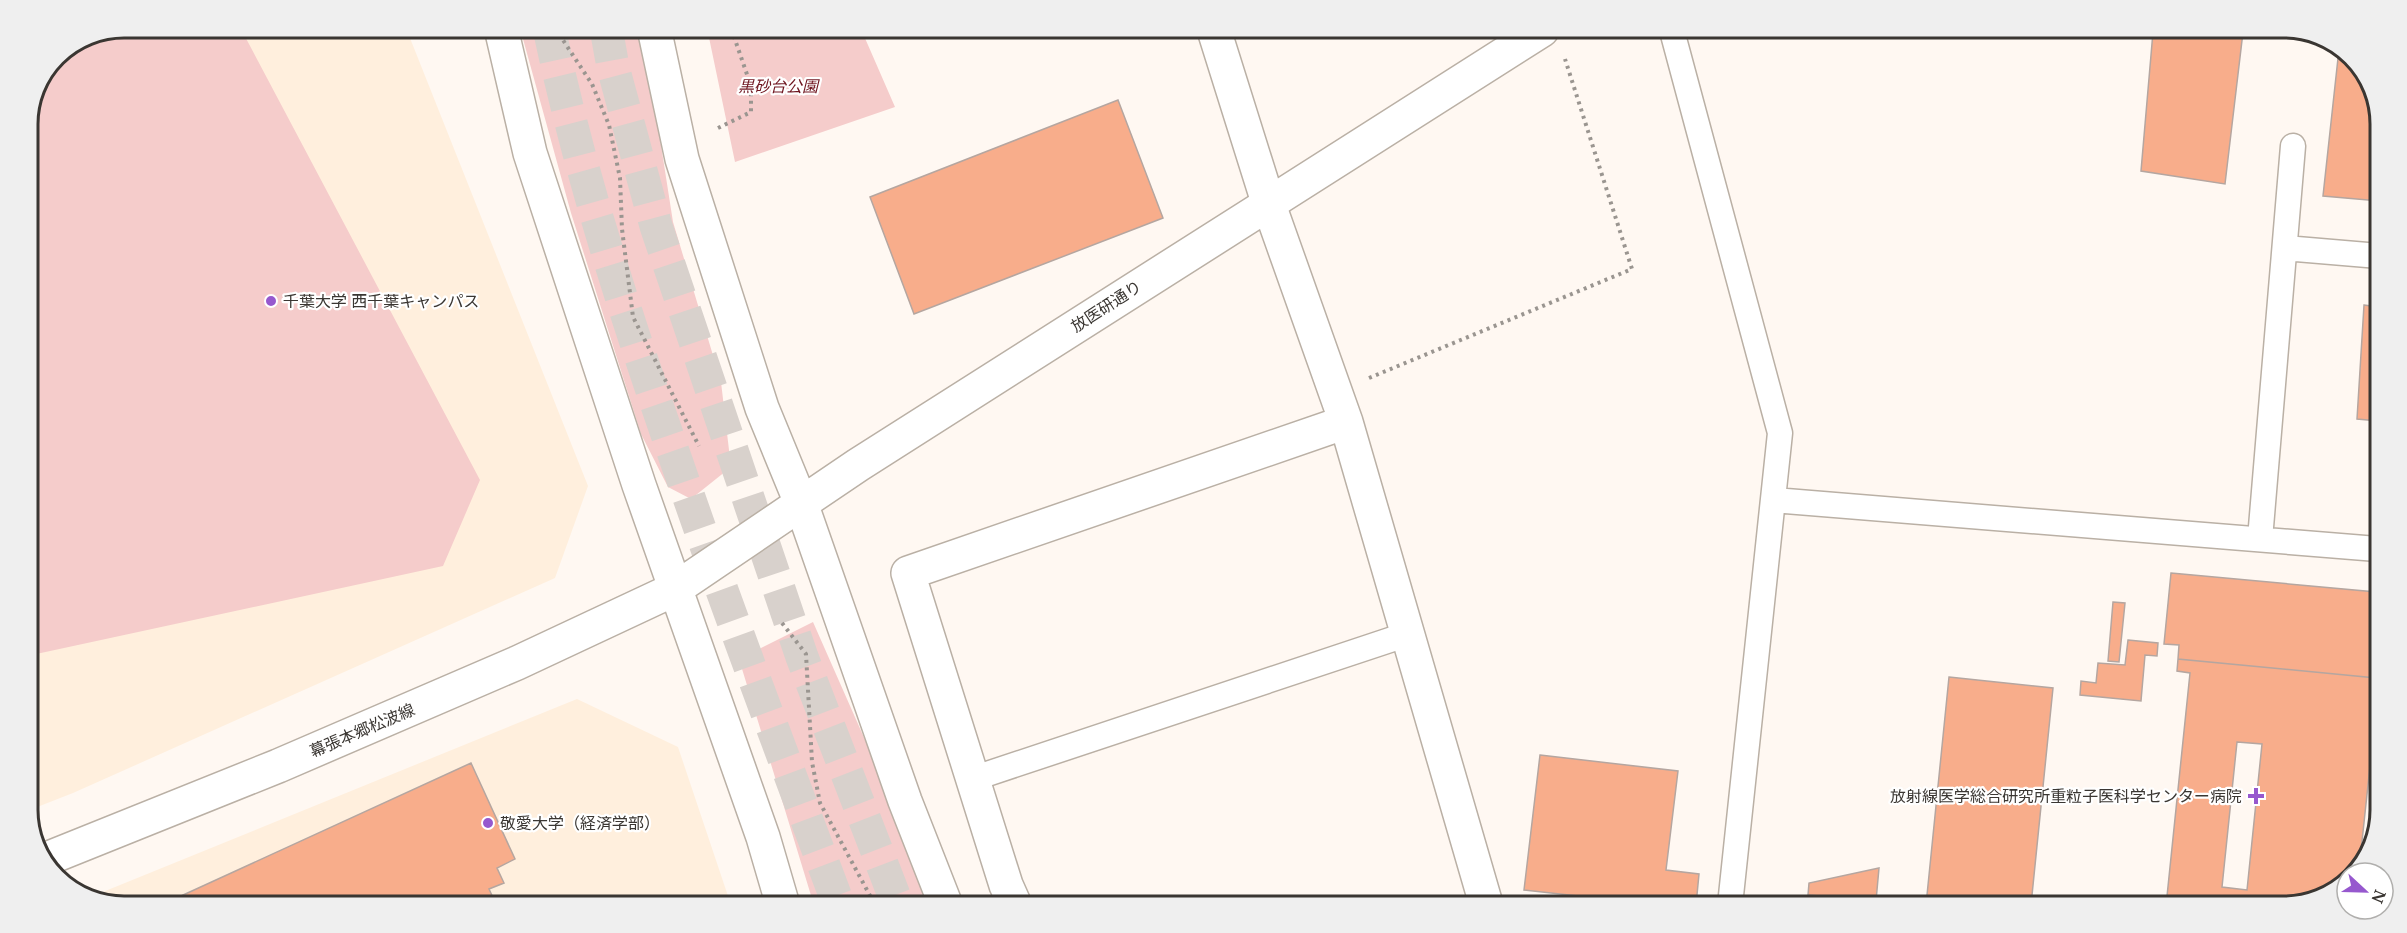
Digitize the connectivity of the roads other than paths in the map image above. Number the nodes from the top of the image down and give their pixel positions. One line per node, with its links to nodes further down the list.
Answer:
1 (503, 38): 15 (street)
2 (656, 38): 12 (street)
3 (1217, 38): 7 (street)
4 (1674, 38): 11 (lane)
5 (1552, 42): 7 (street, 放医研通り)
6 (2293, 146): 8 (lane)
7 (1268, 202): 10 (street); 12 (street, 放医研通り)
8 (2284, 248): 9 (lane); 13 (lane)
9 (2369, 255)
10 (1341, 407): 16 (street); 17 (street)
11 (1773, 500): 13 (lane); 23 (lane)
12 (801, 503): 15 (street, 放医研通り); 20 (street)
13 (2260, 539): 14 (lane)
14 (2370, 548)
15 (675, 589): 18 (street, 幕張本郷松波線); 19 (street)
16 (1408, 634): 17 (lane); 22 (street)
17 (972, 779): 21 (street)
18 (52, 857)
19 (780, 896)
20 (942, 896)
21 (1011, 896)
22 (1484, 896)
23 (1731, 896)

